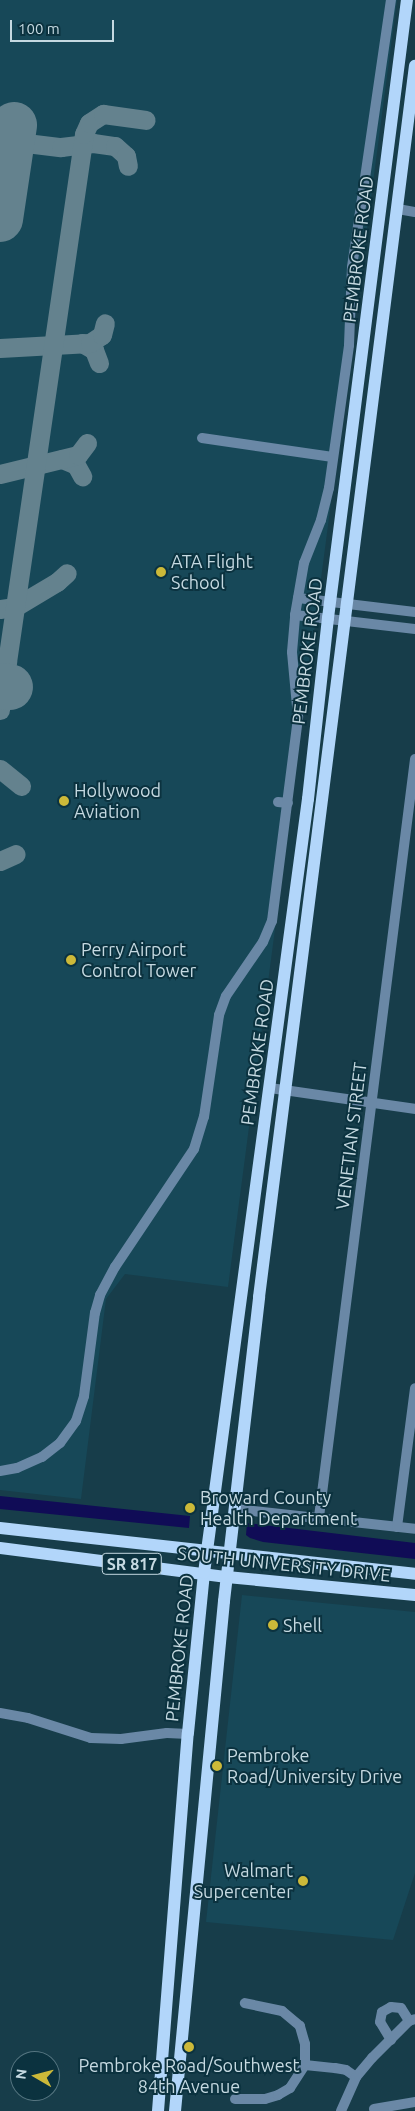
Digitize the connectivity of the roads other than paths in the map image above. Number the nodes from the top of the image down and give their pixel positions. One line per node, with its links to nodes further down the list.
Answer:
1 (391, 0): 10 (street)
2 (407, 0): 3 (main road, PEMBROKE ROAD)
3 (403, 32): 5 (main road, PEMBROKE ROAD); 6 (main road)
4 (415, 66): 6 (main road, PEMBROKE ROAD)
5 (394, 108): 7 (main road); 12 (main road, PEMBROKE ROAD)
6 (409, 114): 7 (main road, PEMBROKE ROAD)
7 (398, 209): 8 (street); 13 (main road, PEMBROKE ROAD)
8 (415, 212)
9 (202, 438): 10 (street)
10 (333, 457): 11 (street)
11 (298, 598): 12 (street); 15 (street)
12 (330, 602): 13 (street); 16 (main road, PEMBROKE ROAD)
13 (346, 604): 14 (street); 17 (main road, PEMBROKE ROAD)
14 (415, 612)
15 (295, 615): 16 (street); 25 (street)
16 (328, 618): 17 (street); 20 (main road, PEMBROKE ROAD)
17 (344, 620): 18 (street); 21 (main road, PEMBROKE ROAD)
18 (415, 629)
19 (415, 759): 22 (street, VENETIAN STREET)
20 (270, 1088): 21 (street); 32 (main road, PEMBROKE ROAD)
21 (286, 1090): 22 (street); 26 (main road, PEMBROKE ROAD)
22 (371, 1103): 23 (street); 27 (street, VENETIAN STREET)
23 (415, 1109)
24 (415, 1388): 28 (street)
25 (0, 1470)
26 (235, 1509): 27 (street); 33 (main road, PEMBROKE ROAD)
27 (319, 1517): 28 (street)
28 (397, 1527): 30 (street)
29 (0, 1528): 32 (main road, SOUTH UNIVERSITY DRIVE / SR 817)
30 (415, 1529)
31 (0, 1548): 34 (main road, SOUTH UNIVERSITY DRIVE / SR 817)
32 (207, 1551): 33 (main road, SOUTH UNIVERSITY DRIVE / SR 817); 34 (main road, PEMBROKE ROAD)
33 (230, 1555): 35 (main road, SOUTH UNIVERSITY DRIVE / SR 817); 36 (main road, PEMBROKE ROAD)
34 (204, 1573): 36 (main road, SOUTH UNIVERSITY DRIVE / SR 817); 39 (main road, PEMBROKE ROAD)
35 (415, 1574)
36 (227, 1577): 37 (main road, SOUTH UNIVERSITY DRIVE / SR 817); 43 (main road, PEMBROKE ROAD)
37 (415, 1595)
38 (0, 1713): 39 (street)
39 (188, 1734): 42 (main road, PEMBROKE ROAD)
40 (244, 2003): 45 (street)
41 (412, 2020): 44 (street); 44 (street)
42 (164, 2036): 43 (main road); 50 (main road, PEMBROKE ROAD)
43 (183, 2037): 51 (main road, PEMBROKE ROAD)
44 (392, 2040): 46 (street)
45 (305, 2065): 46 (street); 47 (street)
46 (356, 2077): 52 (street)
47 (236, 2098)
48 (415, 2102): 49 (street)
49 (374, 2109)
50 (158, 2111)
51 (175, 2111)
52 (341, 2111)

